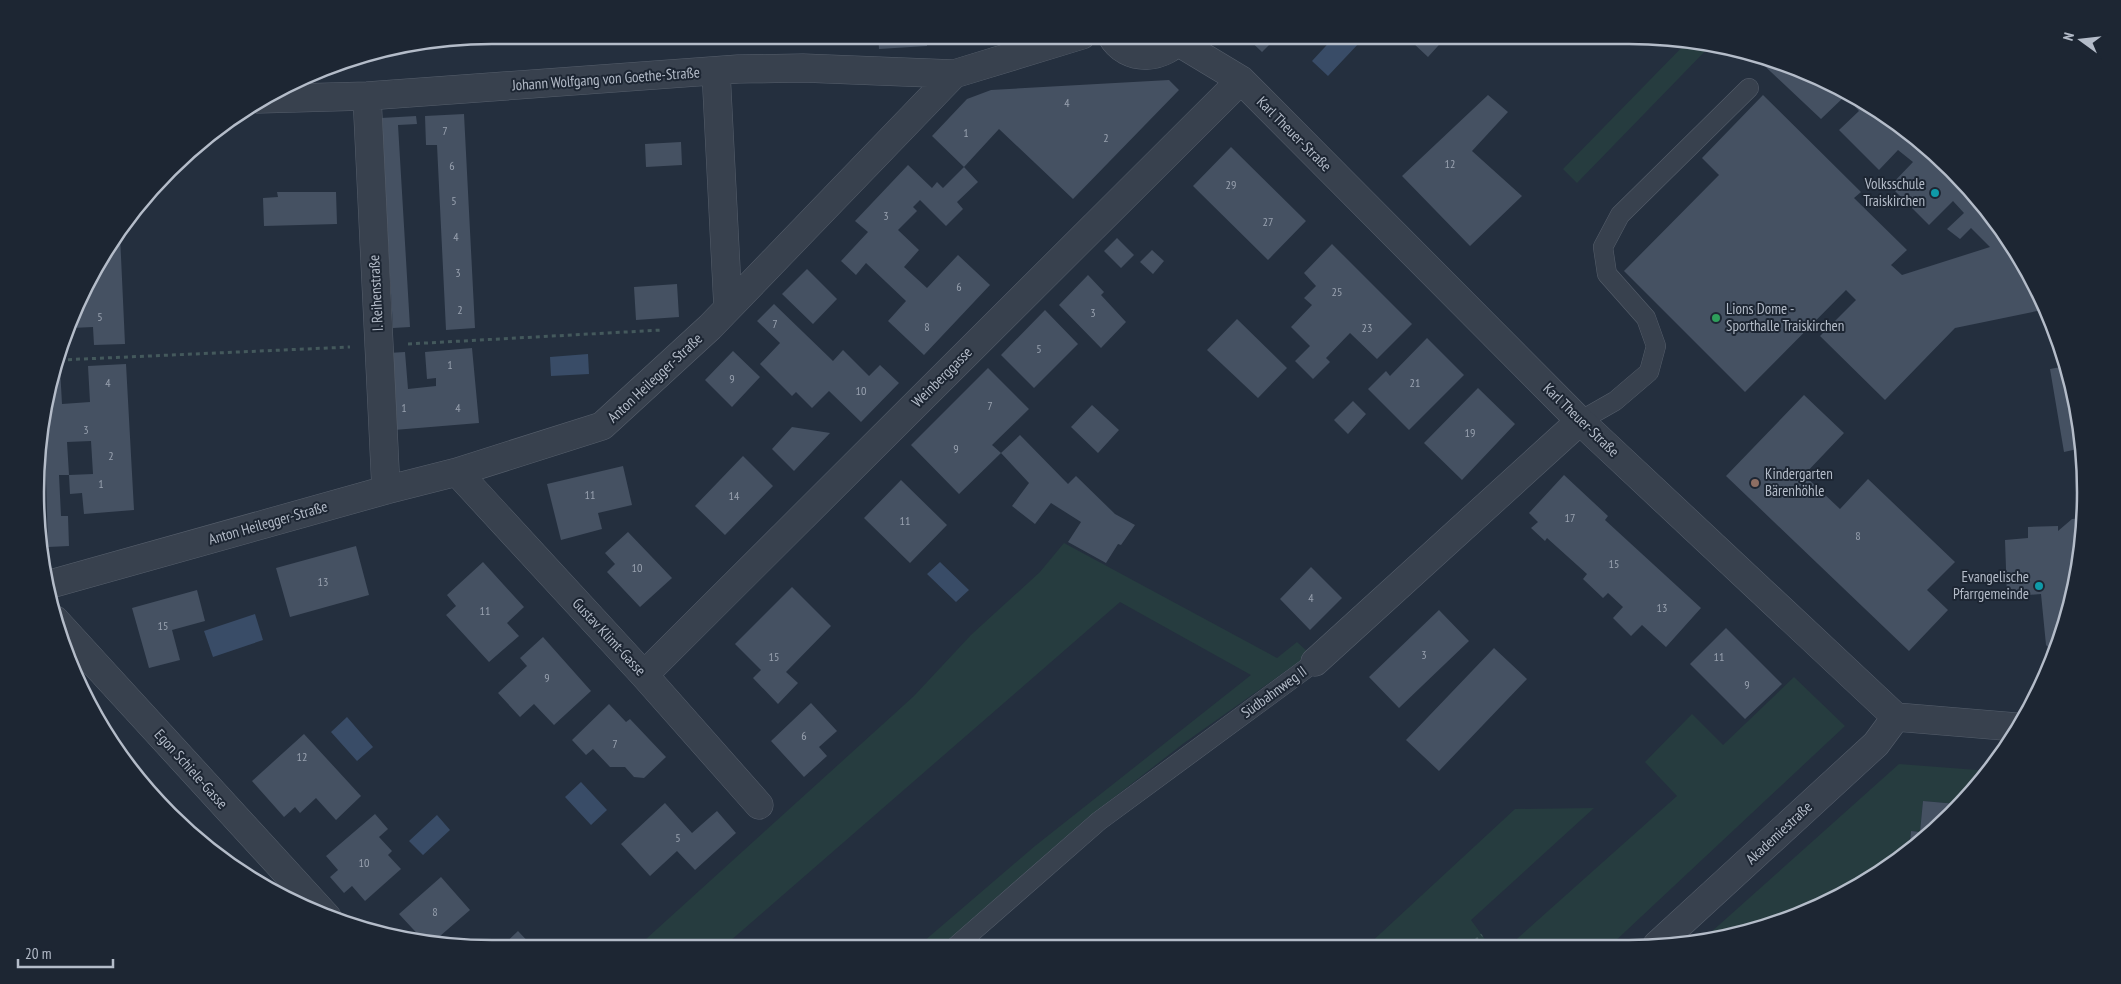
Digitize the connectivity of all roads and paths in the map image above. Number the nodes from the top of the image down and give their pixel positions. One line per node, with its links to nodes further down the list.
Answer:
1 (1052, 44): 6 (street, Anton Heilegger-Straße)
2 (1119, 44): 3 (street)
3 (1175, 44)
4 (1190, 44): 7 (street, Karl Theuer-Straße)
5 (716, 71): 6 (street, Johann Wolfgang von Goethe-Straße); 9 (street, Johann Wolfgang von Goethe-Straße); 11 (street)
6 (954, 74): 11 (street, Anton Heilegger-Straße)
7 (1241, 80): 12 (street, Karl Theuer-Straße); 18 (street, Weinberggasse)
8 (1749, 88): 12 (lane)
9 (367, 96): 10 (street, Johann Wolfgang von Goethe-Straße); 14 (street, I. Reihenstraße)
10 (278, 98)
11 (728, 308): 13 (street, Anton Heilegger-Straße)
12 (1580, 421): 17 (street, Südbahnweg II); 19 (street, Karl Theuer-Straße)
13 (457, 472): 14 (street, Anton Heilegger-Straße); 18 (street, Gustav Klimt-Gasse)
14 (386, 490): 15 (street, Anton Heilegger-Straße)
15 (53, 583)
16 (67, 633): 22 (street, Egon Schiele-Gasse)
17 (1315, 662): 25 (lane, Südbahnweg II)
18 (644, 675): 21 (street, Gustav Klimt-Gasse)
19 (1896, 717): 20 (street); 24 (street, Akademiestraße)
20 (2011, 727)
21 (759, 805)
22 (313, 903)
23 (1482, 935): 26 (path)
24 (1664, 938)
25 (964, 940)
26 (1476, 940)

